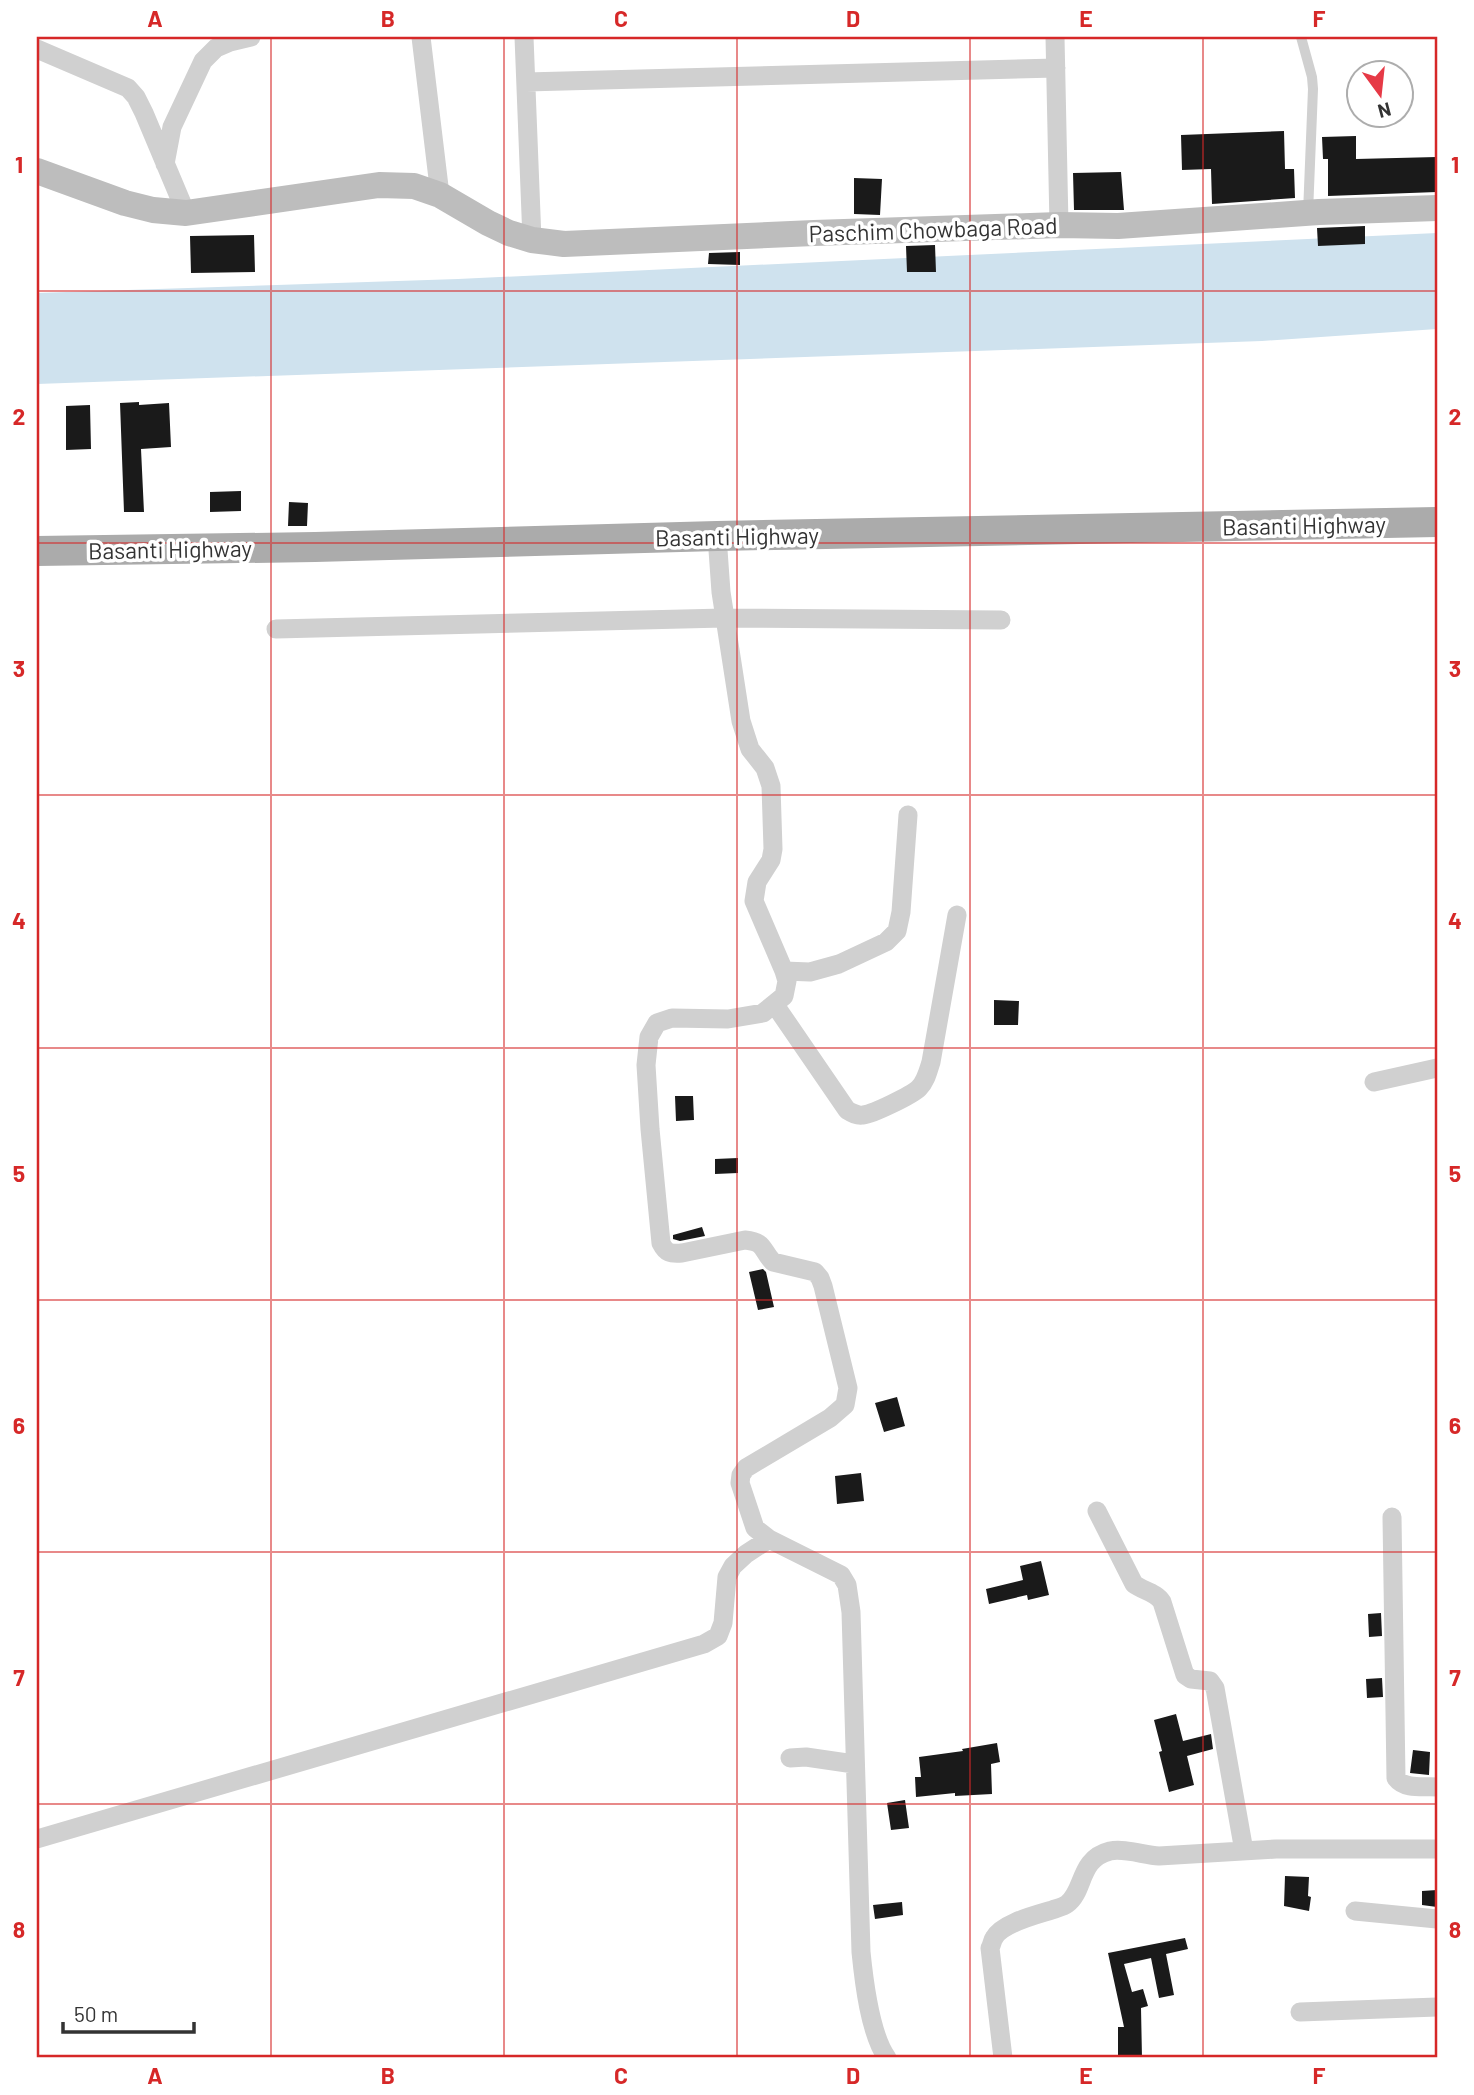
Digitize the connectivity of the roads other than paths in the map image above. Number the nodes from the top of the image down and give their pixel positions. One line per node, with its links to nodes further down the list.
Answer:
1 (251, 37): 9 (street)
2 (421, 37): 11 (street)
3 (524, 37): 8 (street)
4 (1055, 37): 7 (street)
5 (1301, 37): 14 (lane)
6 (39, 50): 9 (street)
7 (1056, 68): 8 (street); 15 (street)
8 (526, 82): 16 (street)
9 (165, 164): 13 (street)
10 (37, 171): 13 (street, Paschim Chowbaga Road)
11 (440, 195): 13 (street, Paschim Chowbaga Road); 16 (street, Paschim Chowbaga Road)
12 (1437, 208): 14 (street, Paschim Chowbaga Road)
13 (186, 213)
14 (1308, 213): 15 (street, Paschim Chowbaga Road)
15 (1059, 225): 16 (street, Paschim Chowbaga Road)
16 (532, 240)
17 (1437, 522): 18 (main road, Basanti Highway)
18 (718, 548): 19 (main road, Basanti Highway); 21 (street)
19 (37, 551)
20 (1001, 620): 21 (street)
21 (725, 624): 22 (street); 25 (street)
22 (276, 629)
23 (908, 815): 25 (street)
24 (957, 915): 26 (street)
25 (784, 971): 26 (street)
26 (769, 1009): 31 (street)
27 (1437, 1068): 28 (street)
28 (1374, 1082)
29 (1097, 1511): 37 (street)
30 (1392, 1517): 34 (street)
31 (769, 1539): 33 (street); 35 (street)
32 (790, 1758): 33 (street)
33 (854, 1764): 42 (street)
34 (1437, 1787)
35 (37, 1839)
36 (1437, 1849): 37 (street)
37 (1244, 1851): 43 (street)
38 (1355, 1911): 39 (street)
39 (1437, 1919)
40 (1437, 2007): 41 (street)
41 (1300, 2011)
42 (887, 2058)
43 (1003, 2058)

